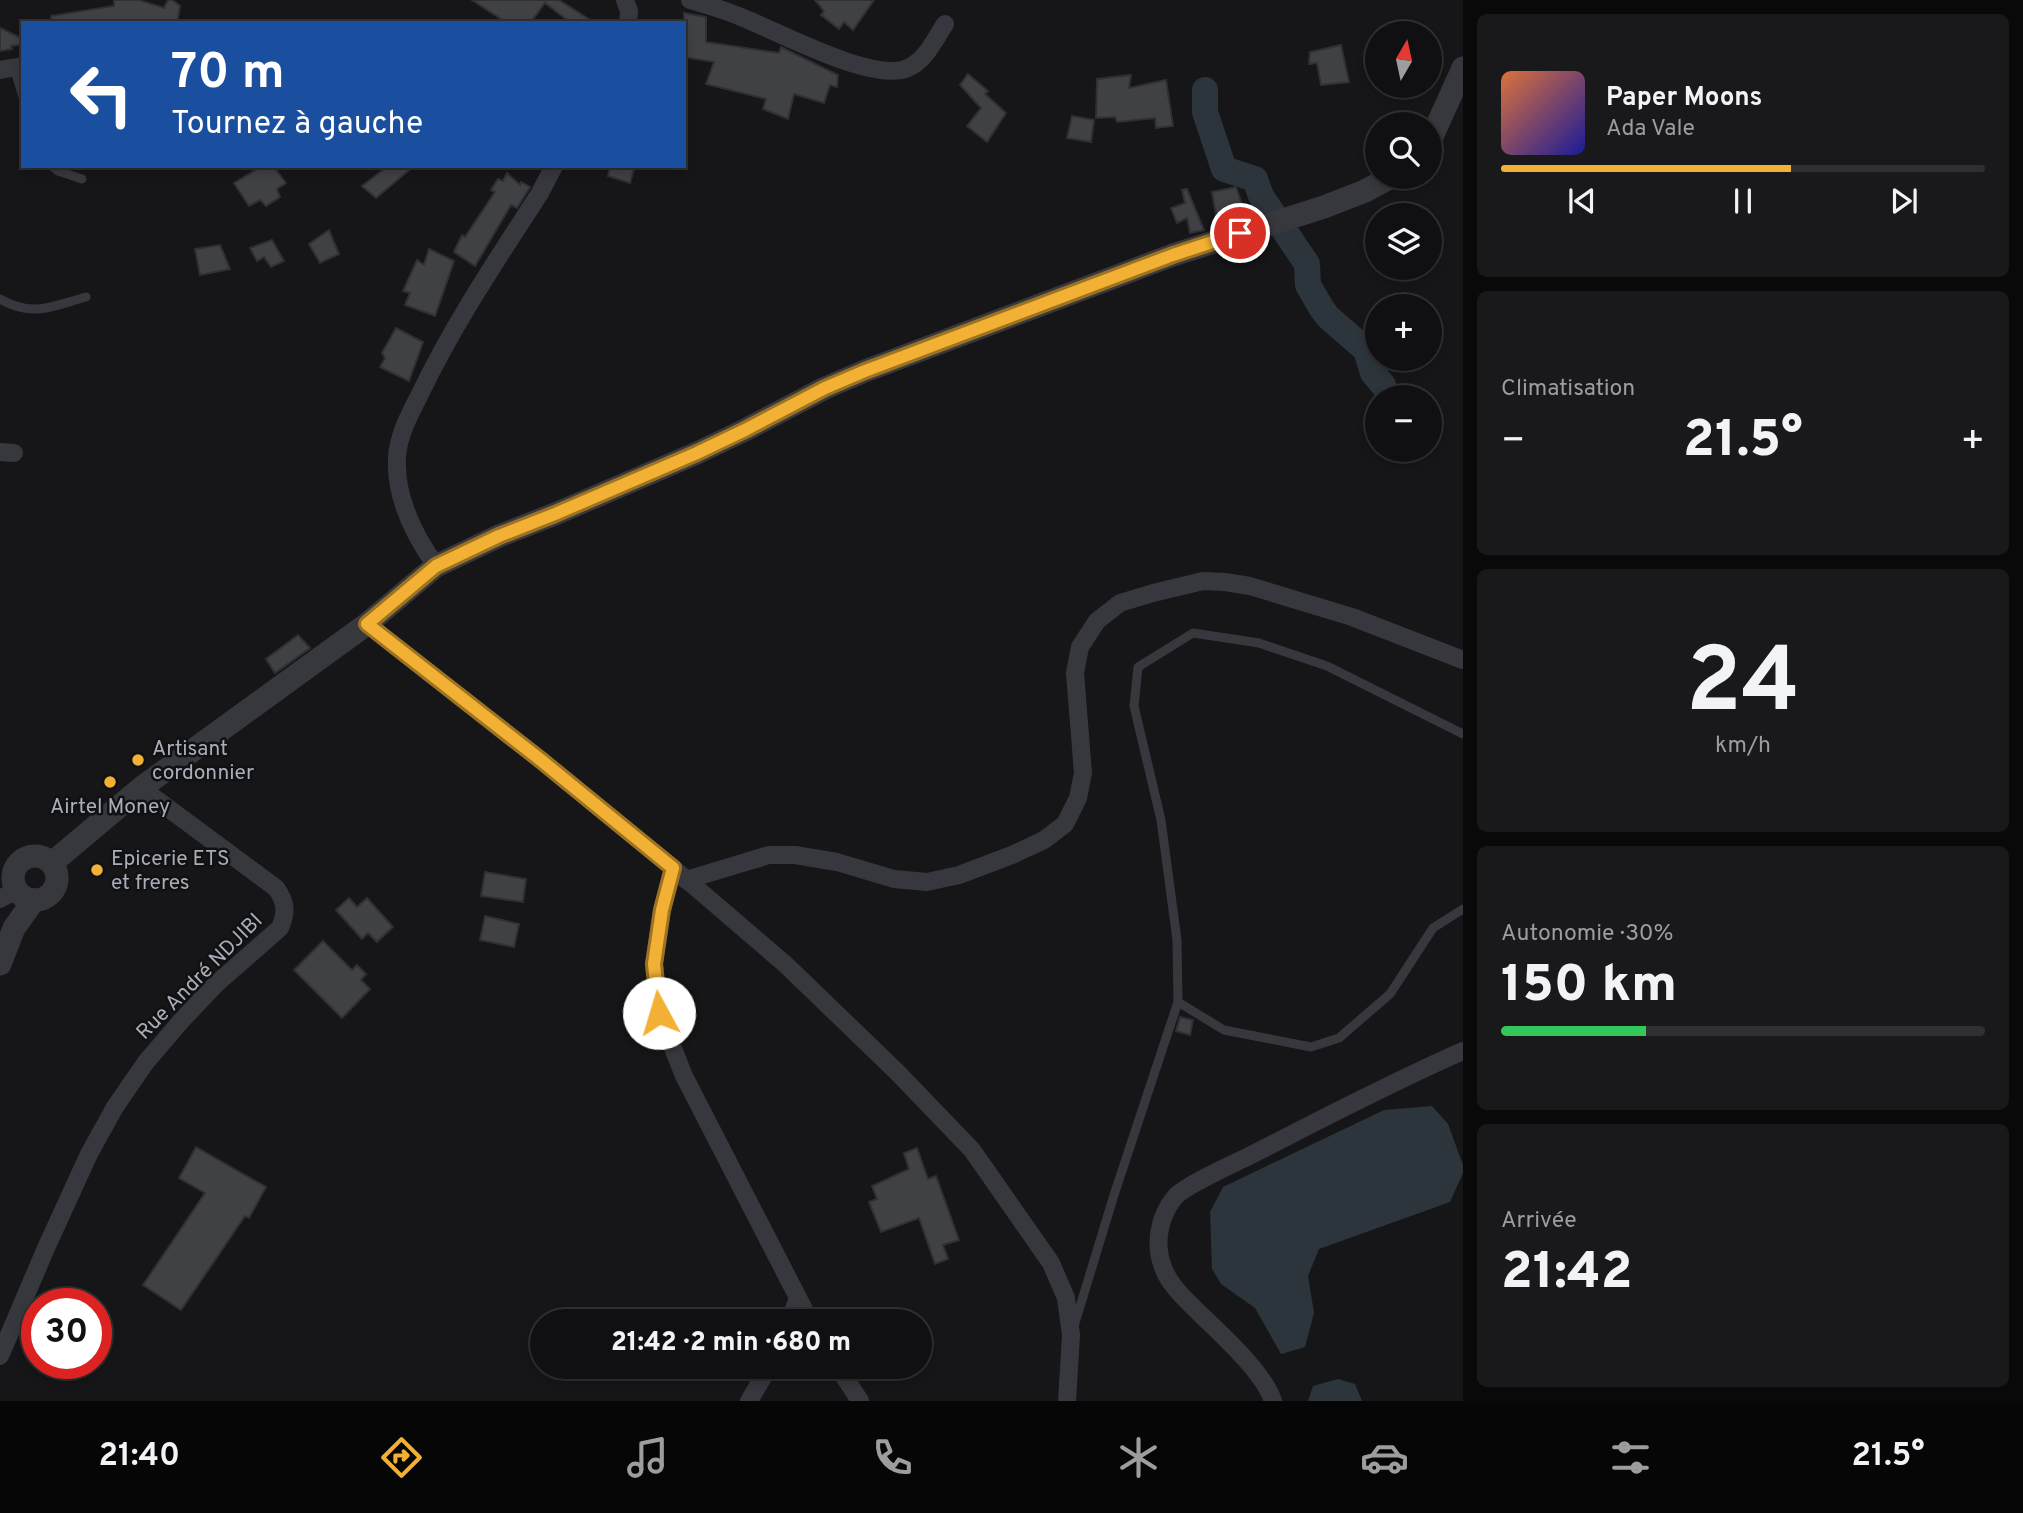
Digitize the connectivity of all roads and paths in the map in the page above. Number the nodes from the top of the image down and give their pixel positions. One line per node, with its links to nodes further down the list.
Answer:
1 (691, 0): 2 (street)
2 (945, 23)
3 (12, 68): 5 (lane)
4 (1463, 68): 6 (street)
5 (21, 92)
6 (1442, 114)
7 (54, 168): 9 (lane)
8 (553, 168): 13 (street)
9 (82, 179)
10 (1369, 189): 13 (street)
11 (86, 297): 12 (lane)
12 (0, 299)
13 (436, 566): 14 (street)
14 (367, 624): 17 (street); 20 (street)
15 (1463, 660): 20 (street)
16 (1463, 734): 24 (lane)
17 (141, 789): 19 (street); 30 (street, Rue André NDJIBI)
18 (9, 858): 19 (street); 21 (street)
19 (52, 863): 21 (street)
20 (680, 874): 26 (street); 29 (street)
21 (17, 896): 23 (street)
22 (1463, 909): 24 (lane)
23 (0, 964)
24 (1178, 1002): 29 (lane)
25 (1463, 1051): 36 (street)
26 (798, 1299): 27 (street); 28 (street)
27 (794, 1309)
28 (803, 1309)
29 (1071, 1335): 35 (street)
30 (0, 1356)
31 (762, 1379): 33 (street)
32 (846, 1379): 34 (street)
33 (748, 1401)
34 (860, 1401)
35 (1067, 1401)
36 (1273, 1401)

